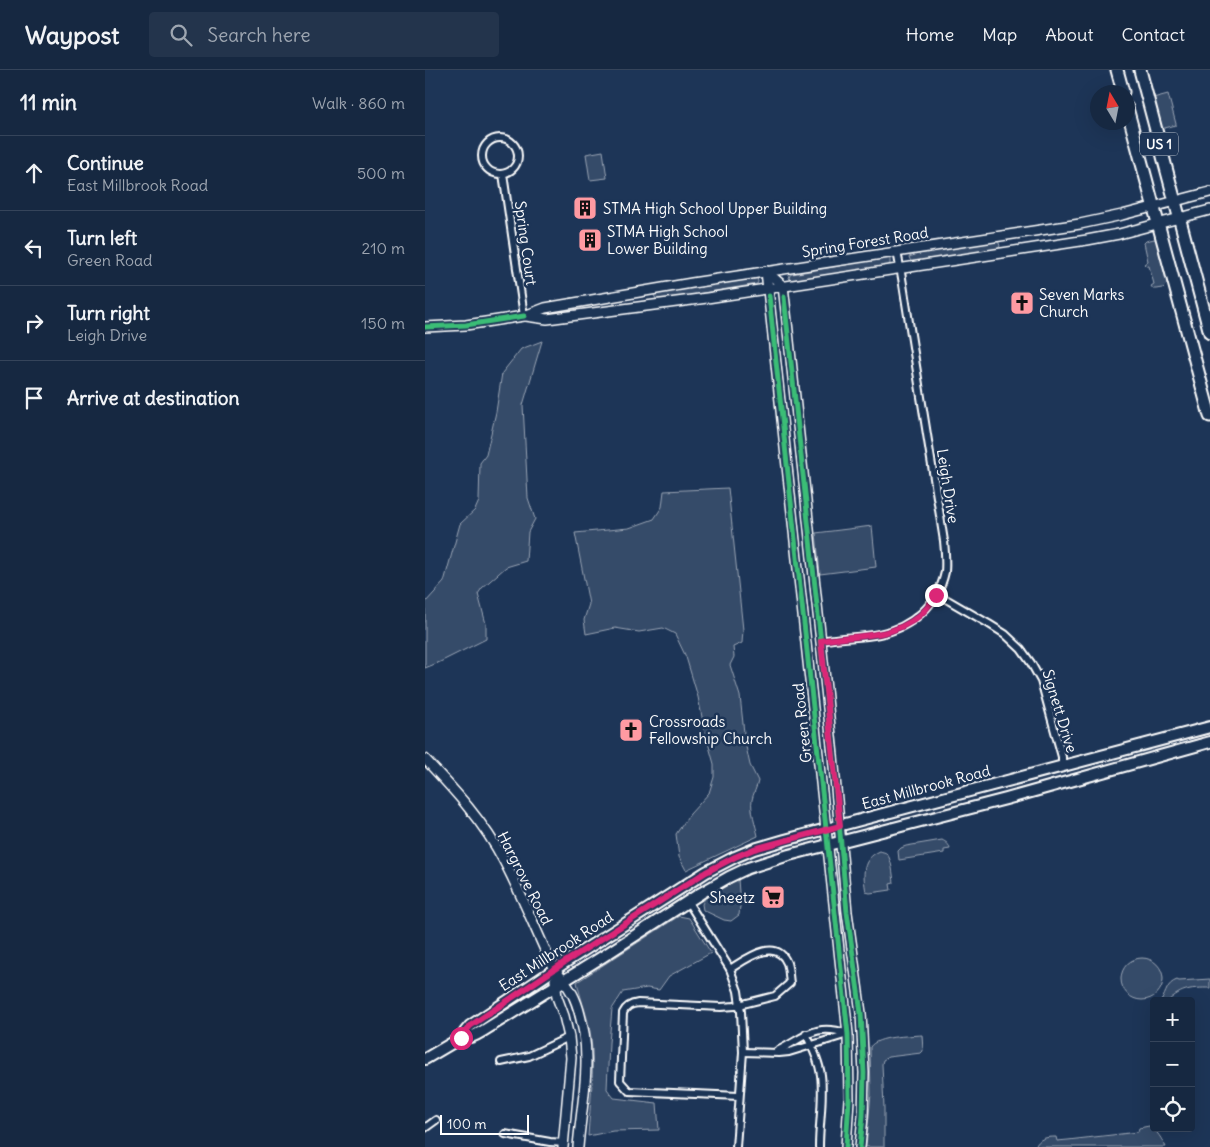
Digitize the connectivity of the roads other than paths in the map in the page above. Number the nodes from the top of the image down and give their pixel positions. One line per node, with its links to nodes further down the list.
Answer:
1 (1117, 70): 3 (highway)
2 (1139, 70): 7 (highway, US 1)
3 (1121, 85)
4 (1133, 130): 8 (highway, US 1)
5 (503, 174): 5 (street); 19 (street, Spring Court)
6 (1210, 192): 7 (street, Spring Forest Road)
7 (1175, 201): 8 (street, Spring Forest Road); 10 (highway, US 1)
8 (1154, 207): 11 (highway, US 1); 12 (street, Spring Forest Road)
9 (1210, 210): 10 (street, Spring Forest Road)
10 (1179, 218): 11 (street, Spring Forest Road); 21 (highway, US 1)
11 (1159, 223): 14 (street, Spring Forest Road); 22 (highway, US 1)
12 (1005, 235): 13 (street, Spring Forest Road); 14 (street)
13 (897, 252): 15 (street, Leigh Drive); 16 (street, Spring Forest Road)
14 (1007, 252): 15 (street, Spring Forest Road)
15 (900, 268): 17 (street, Spring Forest Road); 27 (street, Leigh Drive)
16 (766, 271): 17 (street); 18 (street, Green Road); 19 (street, Spring Forest Road)
17 (783, 286): 18 (street, Spring Forest Road); 23 (street, Green Road)
18 (769, 288): 19 (street, Spring Forest Road); 24 (street, Green Road)
19 (524, 316): 20 (street, Spring Forest Road)
20 (425, 327)
21 (1210, 333)
22 (1210, 416)
23 (801, 451): 24 (street); 25 (street, Green Road)
24 (786, 452): 26 (street, Green Road)
25 (806, 496): 26 (street); 28 (street, Green Road)
26 (791, 498): 29 (street, Green Road)
27 (936, 595): 28 (street, Leigh Drive); 34 (street, Signett Drive)
28 (821, 641): 29 (street); 37 (street, Green Road)
29 (806, 644): 38 (street, Green Road)
30 (1210, 727): 33 (main road, East Millbrook Road)
31 (1210, 742): 35 (main road, East Millbrook Road)
32 (425, 759): 45 (street, Hargrove Road)
33 (1091, 759): 34 (main road, East Millbrook Road); 35 (main road)
34 (1062, 766): 36 (main road); 37 (main road, East Millbrook Road)
35 (1067, 782): 36 (main road, East Millbrook Road)
36 (1006, 799): 39 (main road, East Millbrook Road)
37 (840, 826): 38 (main road, East Millbrook Road); 39 (street, Green Road)
38 (826, 829): 40 (street, Green Road); 45 (main road, East Millbrook Road)
39 (841, 842): 40 (main road, East Millbrook Road); 42 (street, Green Road)
40 (828, 845): 41 (main road, East Millbrook Road); 43 (street, Green Road)
41 (688, 902): 44 (street); 46 (main road, East Millbrook Road)
42 (847, 912): 43 (street); 50 (street, Green Road)
43 (835, 913): 49 (street, Green Road)
44 (730, 969): 47 (street); 47 (street)
45 (554, 970): 46 (street, Hargrove Road); 51 (main road, East Millbrook Road)
46 (560, 984): 51 (main road, East Millbrook Road); 52 (street, Hargrove Road); 59 (street, Hargrove Road)
47 (740, 1005): 54 (street); 60 (street)
48 (806, 1034): 49 (street); 53 (street); 55 (street)
49 (848, 1034): 50 (street); 53 (street); 68 (street, Green Road)
50 (862, 1034): 69 (street, Green Road)
51 (465, 1036): 56 (main road, East Millbrook Road)
52 (569, 1037): 57 (street); 58 (street, Hargrove Road)
53 (811, 1045): 55 (street); 67 (street)
54 (743, 1052): 55 (street); 60 (street)
55 (773, 1053)
56 (425, 1059)
57 (501, 1062)
58 (569, 1086): 59 (street); 64 (street, Hargrove Road)
59 (584, 1087): 65 (street, Hargrove Road)
60 (739, 1096): 66 (street)
61 (436, 1120): 62 (street)
62 (425, 1128)
63 (505, 1134): 64 (street)
64 (563, 1145)
65 (578, 1147)
66 (736, 1147)
67 (819, 1147)
68 (845, 1147)
69 (860, 1147)

